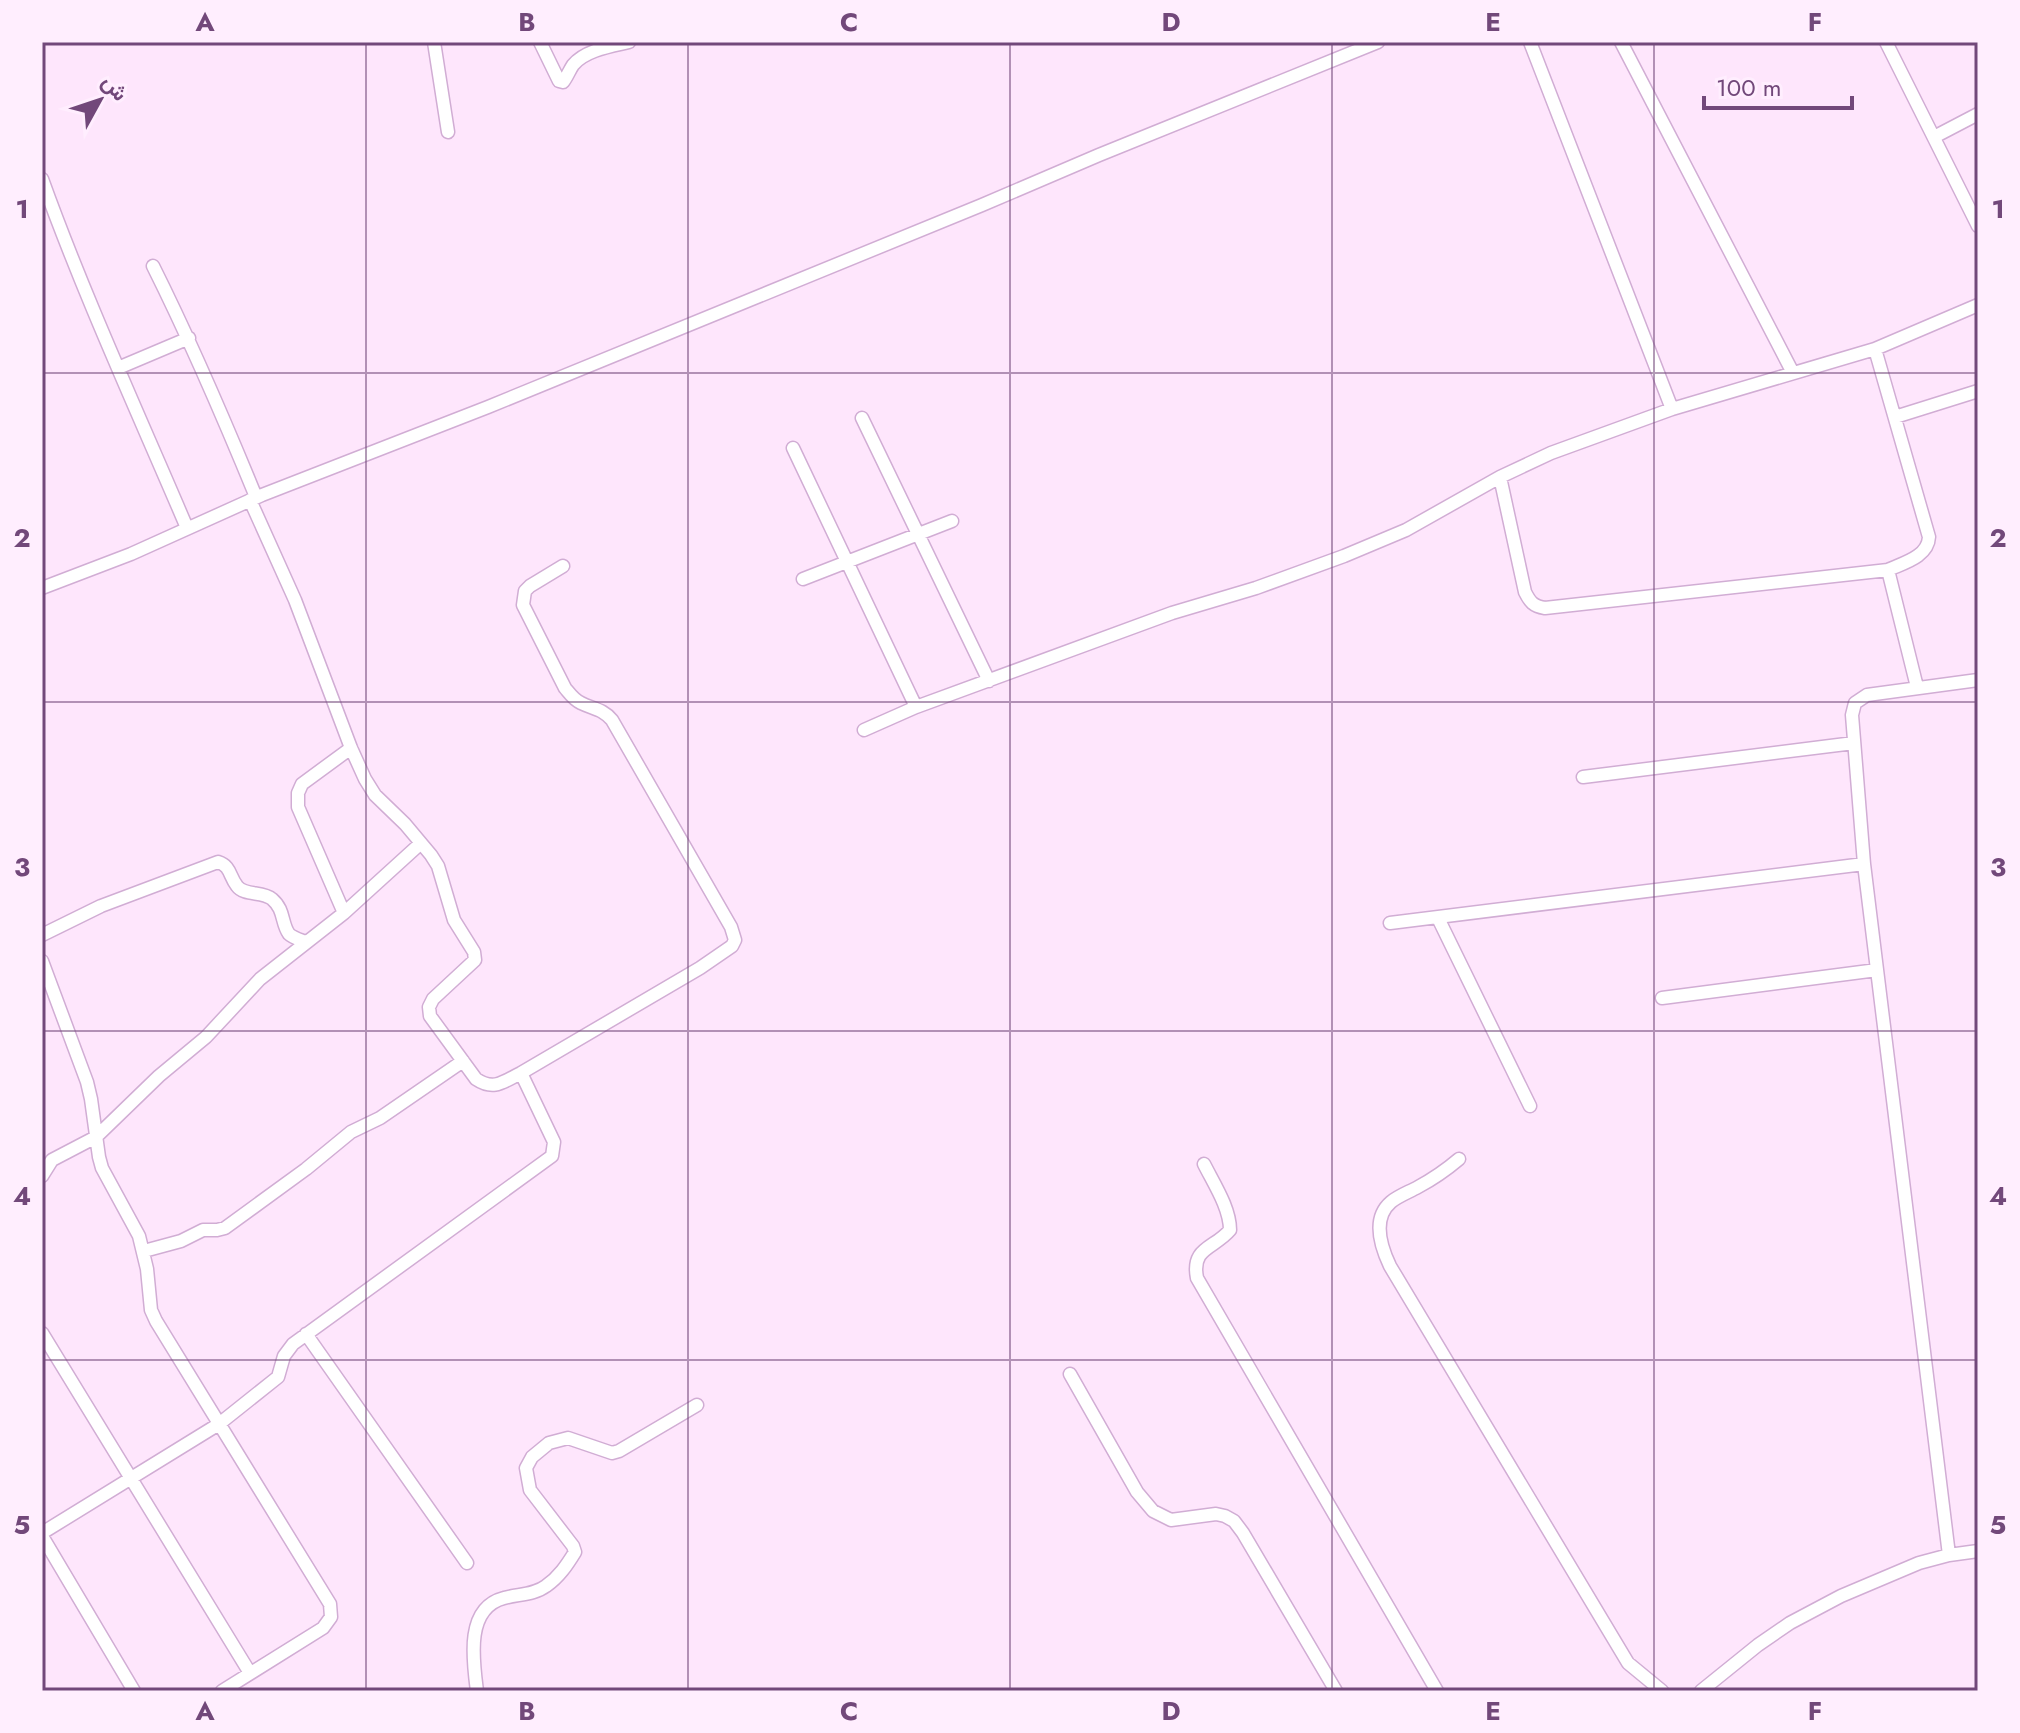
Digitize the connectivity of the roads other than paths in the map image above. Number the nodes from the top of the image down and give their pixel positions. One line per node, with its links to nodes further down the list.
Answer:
1 (434, 42): 9 (street)
2 (540, 42): 3 (street)
3 (629, 42)
4 (1378, 42): 26 (street)
5 (1530, 42): 21 (street)
6 (1621, 42): 19 (street)
7 (1888, 42): 10 (street)
8 (1978, 114): 10 (street)
9 (448, 132)
10 (1934, 137): 13 (street)
11 (42, 179): 12 (street)
12 (45, 197): 18 (street)
13 (1978, 226)
14 (153, 266): 16 (street)
15 (1978, 305): 17 (street)
16 (189, 338): 18 (street); 26 (street)
17 (1875, 349): 19 (street); 22 (street)
18 (118, 368): 28 (street)
19 (1793, 373): 21 (street)
20 (1978, 391): 22 (street)
21 (1672, 409): 25 (street)
22 (1895, 417): 32 (street)
23 (862, 418): 29 (street)
24 (793, 448): 30 (street)
25 (1500, 477): 32 (street); 36 (street)
26 (253, 499): 28 (street); 41 (street)
27 (952, 521): 29 (street)
28 (187, 528): 34 (street)
29 (918, 534): 30 (street); 36 (street)
30 (847, 562): 33 (street); 38 (street)
31 (563, 566): 54 (street)
32 (1888, 570): 37 (street)
33 (803, 579)
34 (42, 588)
35 (1978, 680): 37 (street)
36 (989, 681): 38 (street)
37 (1917, 687): 40 (street)
38 (916, 707): 39 (street)
39 (864, 730)
40 (1854, 743): 42 (street); 44 (street)
41 (351, 748): 43 (street); 45 (street)
42 (1583, 777)
43 (421, 843): 45 (street); 53 (street)
44 (1864, 864): 46 (street); 51 (street)
45 (344, 913): 49 (street)
46 (1438, 918): 47 (street); 55 (street)
47 (1390, 923)
48 (42, 935): 49 (street)
49 (306, 942): 56 (street)
50 (42, 961): 56 (street)
51 (1877, 970): 52 (street); 70 (street)
52 (1662, 998)
53 (463, 1061): 54 (street); 60 (street)
54 (521, 1073): 62 (street)
55 (1530, 1106)
56 (96, 1137): 59 (street); 60 (street)
57 (1459, 1159): 78 (street)
58 (1204, 1164): 77 (street)
59 (42, 1176)
60 (144, 1251): 66 (street)
61 (42, 1333): 63 (street)
62 (306, 1334): 66 (street); 71 (street)
63 (48, 1356): 67 (street)
64 (1070, 1374): 76 (street)
65 (697, 1405): 75 (street)
66 (219, 1424): 67 (street); 72 (street)
67 (132, 1479): 68 (street); 72 (street)
68 (42, 1534): 73 (street)
69 (1978, 1551): 70 (street)
70 (1949, 1555): 79 (street)
71 (467, 1563)
72 (250, 1673): 74 (street)
73 (134, 1691)
74 (222, 1691)
75 (477, 1691)
76 (1336, 1691)
77 (1437, 1691)
78 (1662, 1691)
79 (1701, 1691)

